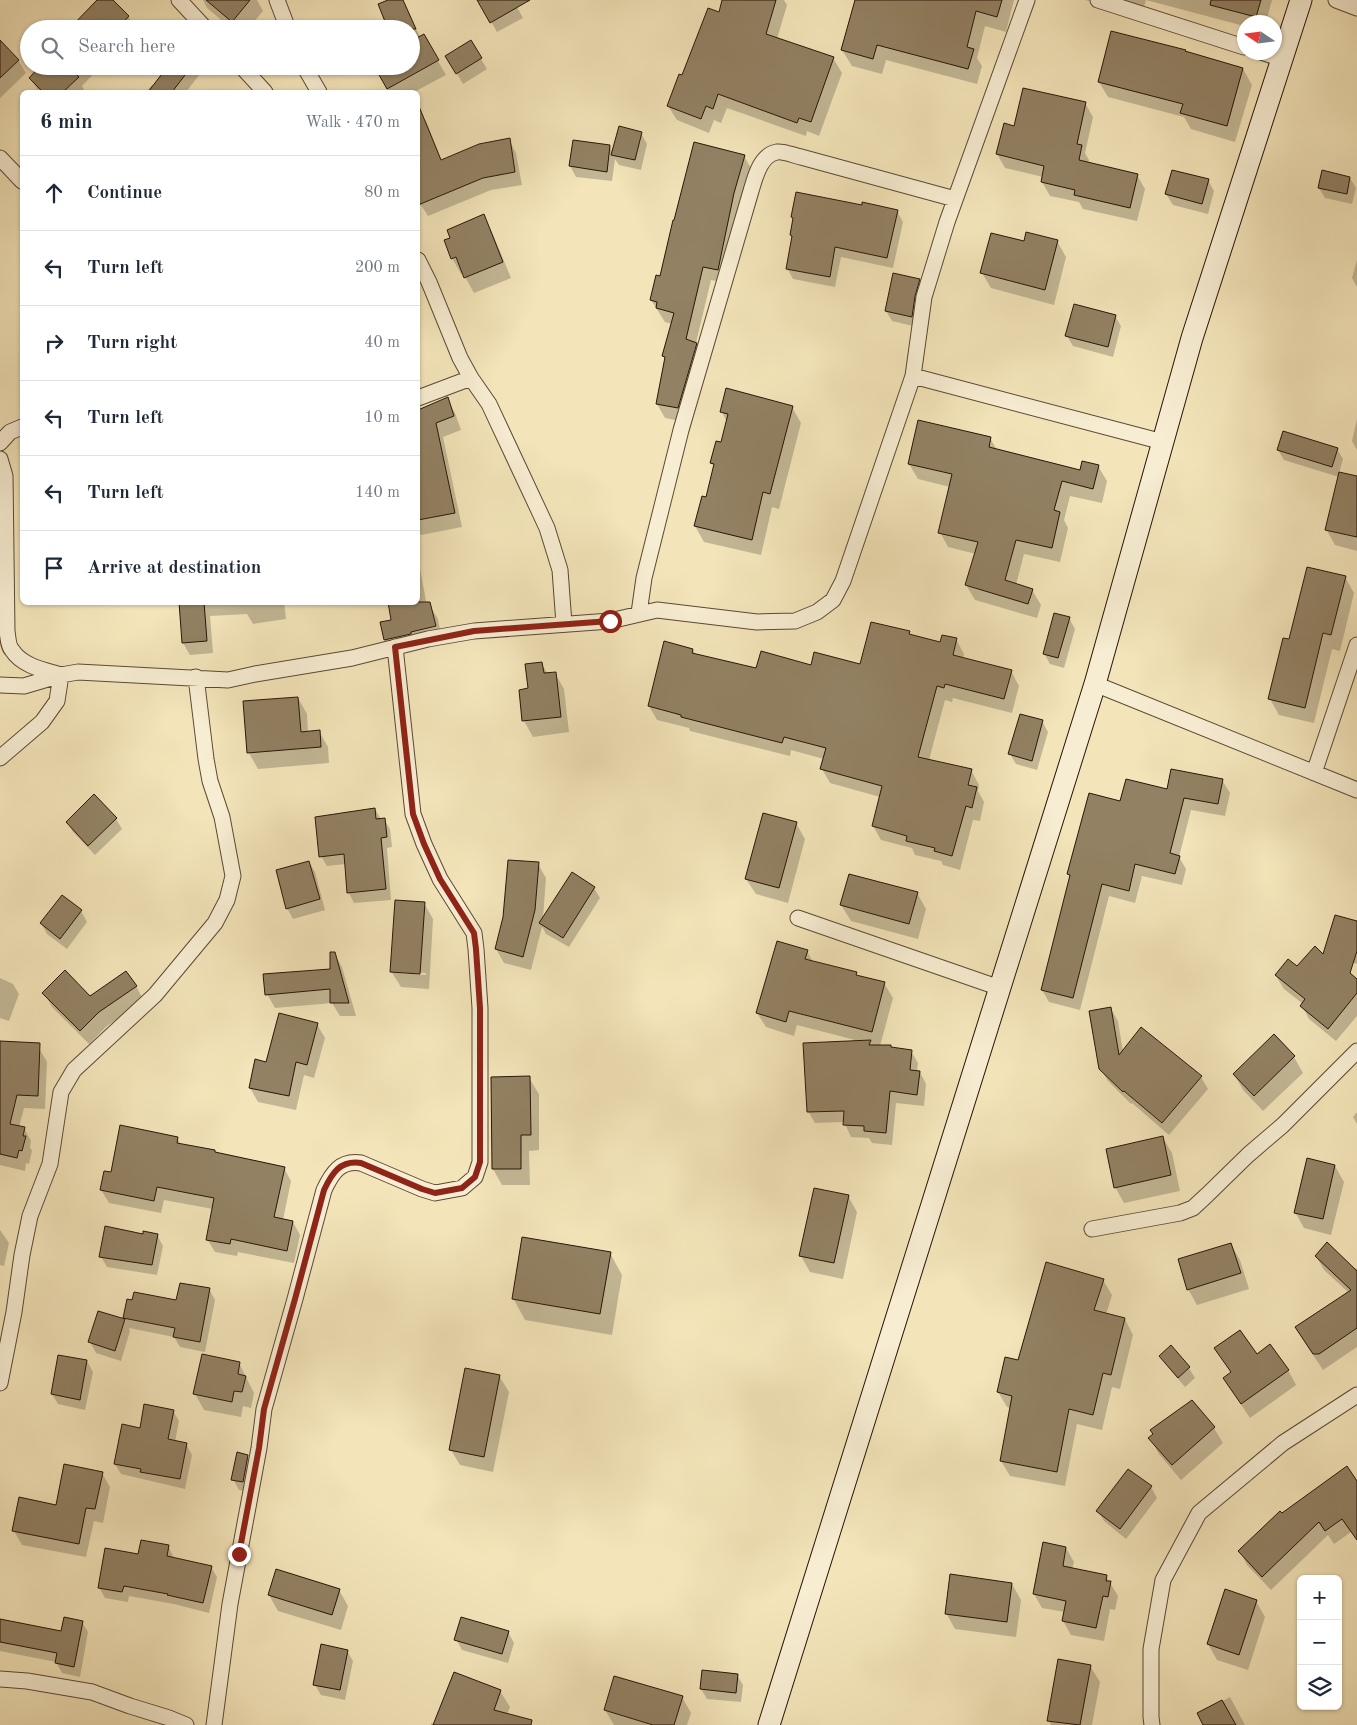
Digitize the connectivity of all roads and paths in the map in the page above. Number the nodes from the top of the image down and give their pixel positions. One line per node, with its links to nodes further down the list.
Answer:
1 (179, 0): 8 (street)
2 (277, 0): 9 (street)
3 (1027, 0): 19 (street)
4 (1098, 0): 10 (street)
5 (1301, 0): 11 (main road)
6 (1336, 0): 7 (street)
7 (1357, 8)
8 (198, 20)
9 (285, 20)
10 (1237, 45)
11 (1282, 59)
12 (1282, 60): 25 (main road)
13 (249, 75): 15 (street)
14 (309, 75): 16 (street)
15 (263, 90)
16 (318, 90)
17 (0, 158): 18 (street)
18 (20, 179)
19 (955, 199): 21 (street); 28 (street)
20 (420, 264): 22 (street)
21 (912, 376): 25 (street); 28 (street)
22 (471, 378): 23 (street); 29 (street)
23 (420, 397)
24 (20, 428): 26 (street)
25 (1163, 442): 34 (main road)
26 (0, 443)
27 (0, 459): 32 (street)
28 (639, 613): 29 (street)
29 (564, 624): 31 (street)
30 (1357, 645): 37 (street)
31 (395, 647): 33 (street); 47 (street)
32 (61, 675): 33 (street); 35 (street); 36 (street)
33 (196, 677): 43 (street)
34 (1095, 684): 37 (street); 40 (main road)
35 (0, 685)
36 (0, 758)
37 (1314, 773): 38 (street)
38 (1357, 790)
39 (798, 918): 40 (street)
40 (1000, 988): 48 (main road)
41 (1357, 1050): 42 (street)
42 (1092, 1229)
43 (0, 1383)
44 (1357, 1395): 49 (street)
45 (0, 1678): 46 (street)
46 (186, 1725)
47 (214, 1725)
48 (769, 1725)
49 (1152, 1725)

